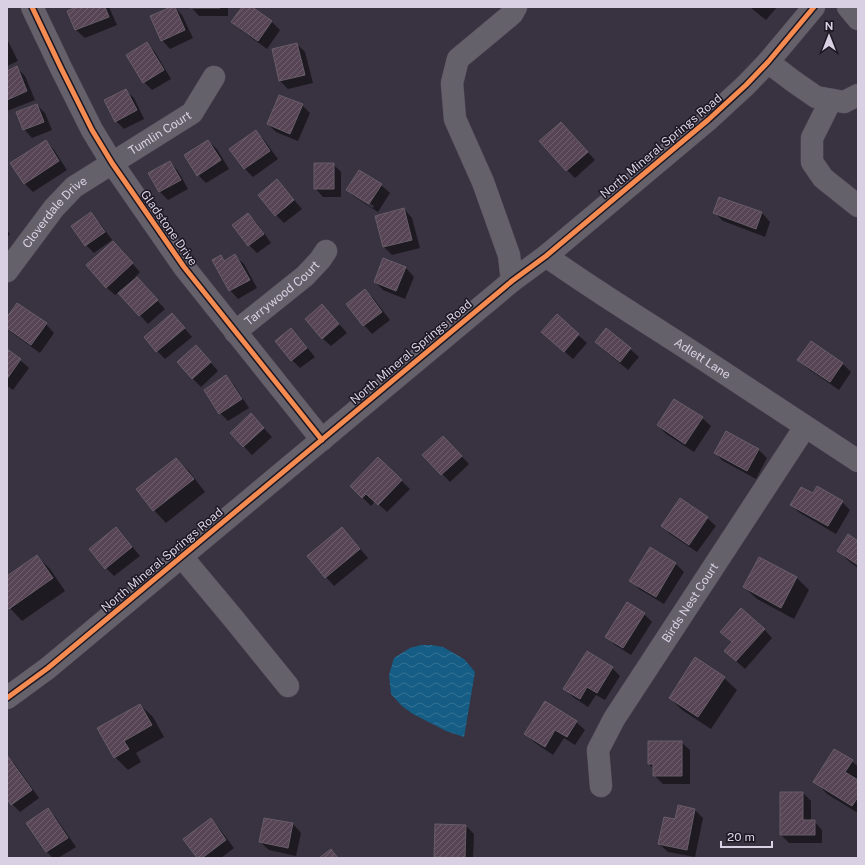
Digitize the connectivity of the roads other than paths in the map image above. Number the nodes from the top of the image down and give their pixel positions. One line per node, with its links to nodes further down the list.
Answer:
1 (32, 7): 10 (street, Gladstone Drive)
2 (516, 7): 15 (street)
3 (814, 7): 6 (street, North Mineral Springs Road)
4 (848, 7): 5 (street)
5 (858, 19)
6 (768, 62): 9 (street); 13 (street, North Mineral Springs Road)
7 (214, 77): 10 (street, Tumlin Court)
8 (858, 95): 9 (street)
9 (831, 100): 11 (street)
10 (112, 163): 14 (street, Cloverdale Drive); 16 (street, Gladstone Drive)
11 (858, 206)
12 (326, 251): 16 (street, Tarrywood Court)
13 (546, 256): 15 (street, North Mineral Springs Road); 17 (street, Adlett Lane)
14 (7, 271)
15 (512, 281): 18 (street, North Mineral Springs Road)
16 (236, 332): 18 (street, Gladstone Drive)
17 (805, 427): 19 (street, Adlett Lane); 23 (street, Birds Nest Court)
18 (322, 440): 20 (street, North Mineral Springs Road)
19 (858, 461)
20 (182, 557): 21 (street); 22 (street, North Mineral Springs Road)
21 (288, 686)
22 (7, 698)
23 (601, 786)

